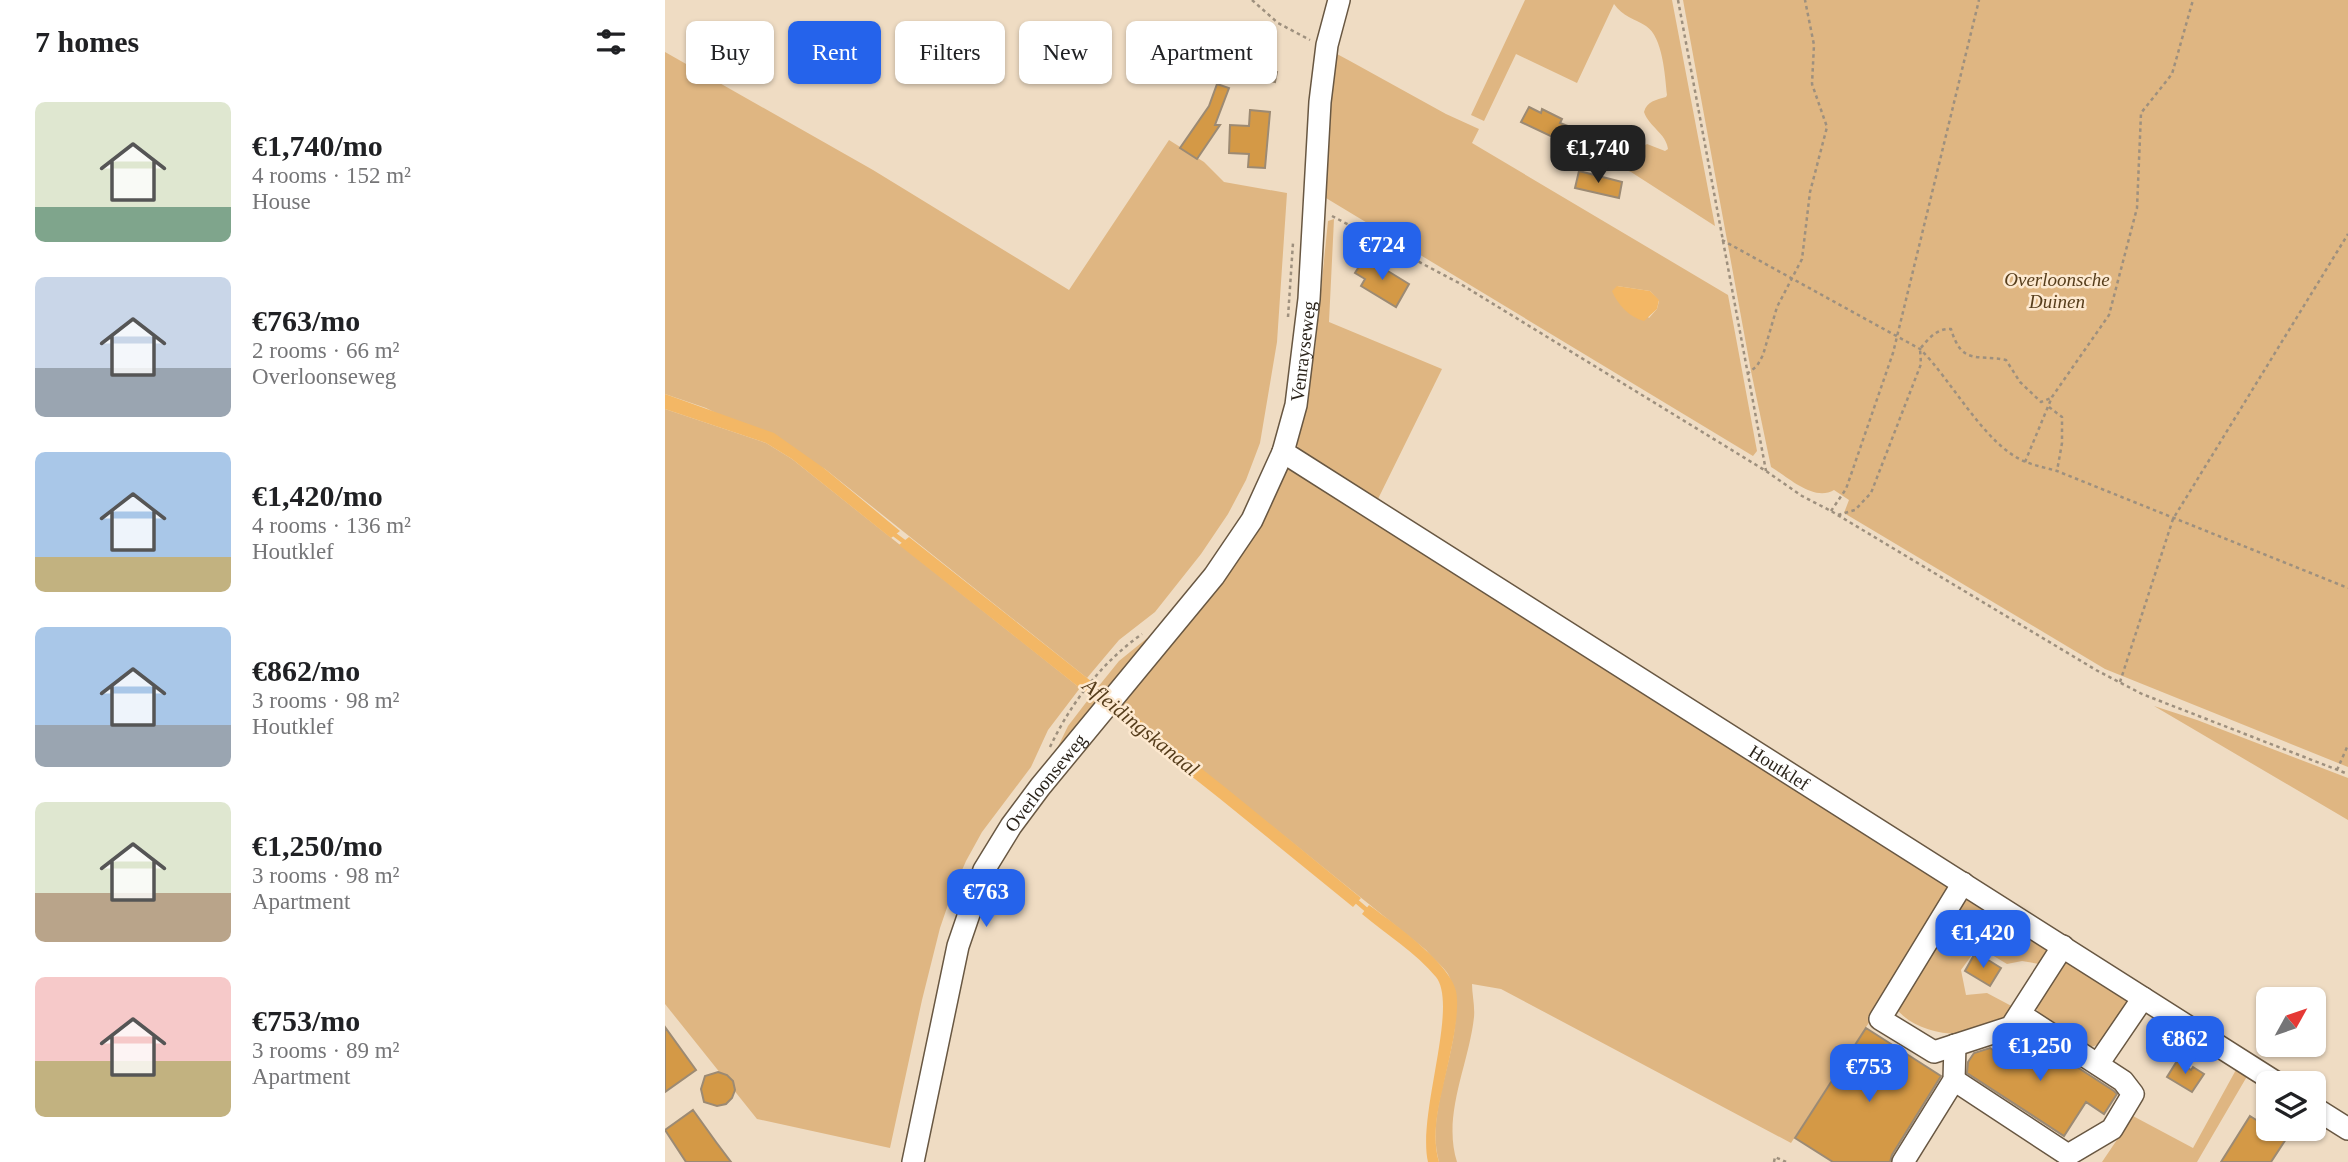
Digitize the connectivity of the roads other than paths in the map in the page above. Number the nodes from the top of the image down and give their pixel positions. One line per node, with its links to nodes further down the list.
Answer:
1 (1339, 0): 2 (street, Venrayseweg)
2 (1283, 452): 3 (street, Houtklef); 13 (street, Overloonseweg)
3 (1963, 883): 4 (street, Houtklef); 7 (street)
4 (2063, 946): 5 (street, Houtklef); 6 (street)
5 (2143, 998): 8 (street); 9 (street, Houtklef)
6 (2020, 1014): 7 (street); 8 (street)
7 (1955, 1045): 10 (street)
8 (2098, 1065): 10 (street)
9 (2258, 1071)
10 (1954, 1080): 14 (street)
11 (2326, 1115): 12 (street)
12 (2348, 1129)
13 (913, 1162)
14 (1903, 1162)

